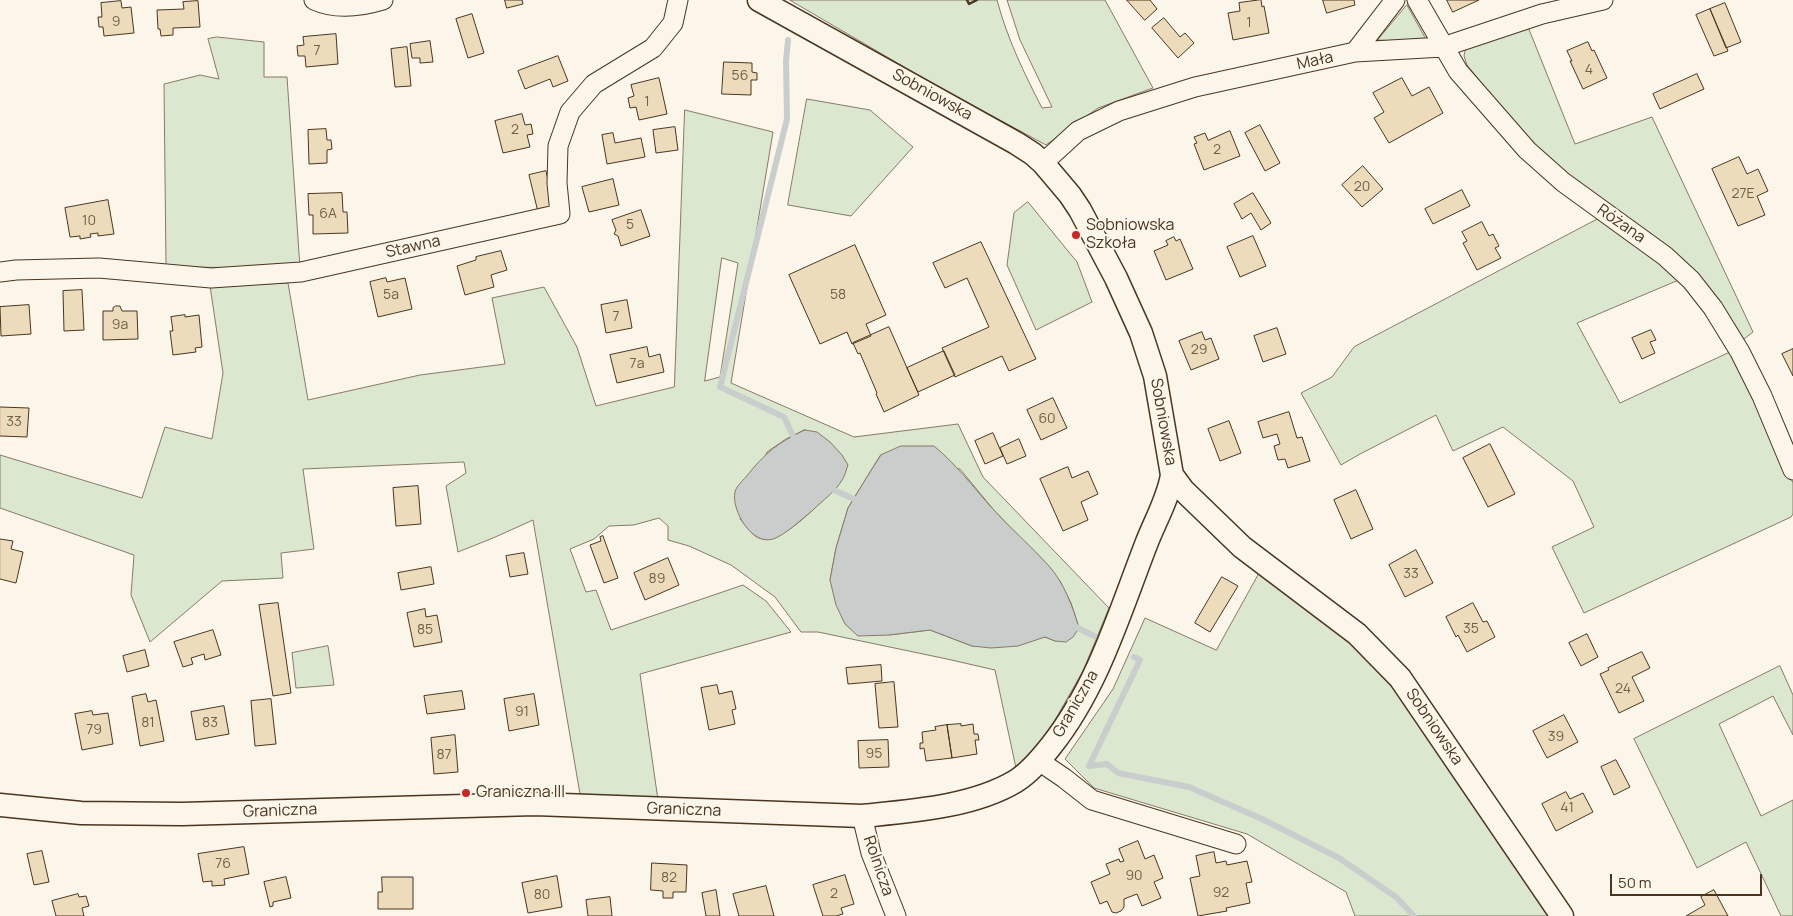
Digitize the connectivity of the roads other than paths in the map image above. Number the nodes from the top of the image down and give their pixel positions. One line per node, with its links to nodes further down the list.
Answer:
1 (314, 0): 2 (street)
2 (383, 0)
3 (678, 0): 11 (street, Stawna)
4 (759, 0): 10 (street, Sobniowska)
5 (1395, 0): 9 (street)
6 (1417, 0): 8 (street, Różana)
7 (1602, 0): 8 (street, Mała)
8 (1444, 47): 9 (street, Mała); 12 (street, Różana)
9 (1355, 52): 10 (street, Mała)
10 (1043, 163): 13 (street, Sobniowska)
11 (0, 272)
12 (1793, 470)
13 (1172, 474): 14 (street, Graniczna); 19 (street, Sobniowska)
14 (1039, 761): 16 (street, Graniczna); 17 (street)
15 (0, 805): 16 (street, Graniczna)
16 (862, 816): 18 (street, Rolnicza)
17 (1236, 844)
18 (896, 916)
19 (1562, 916)

